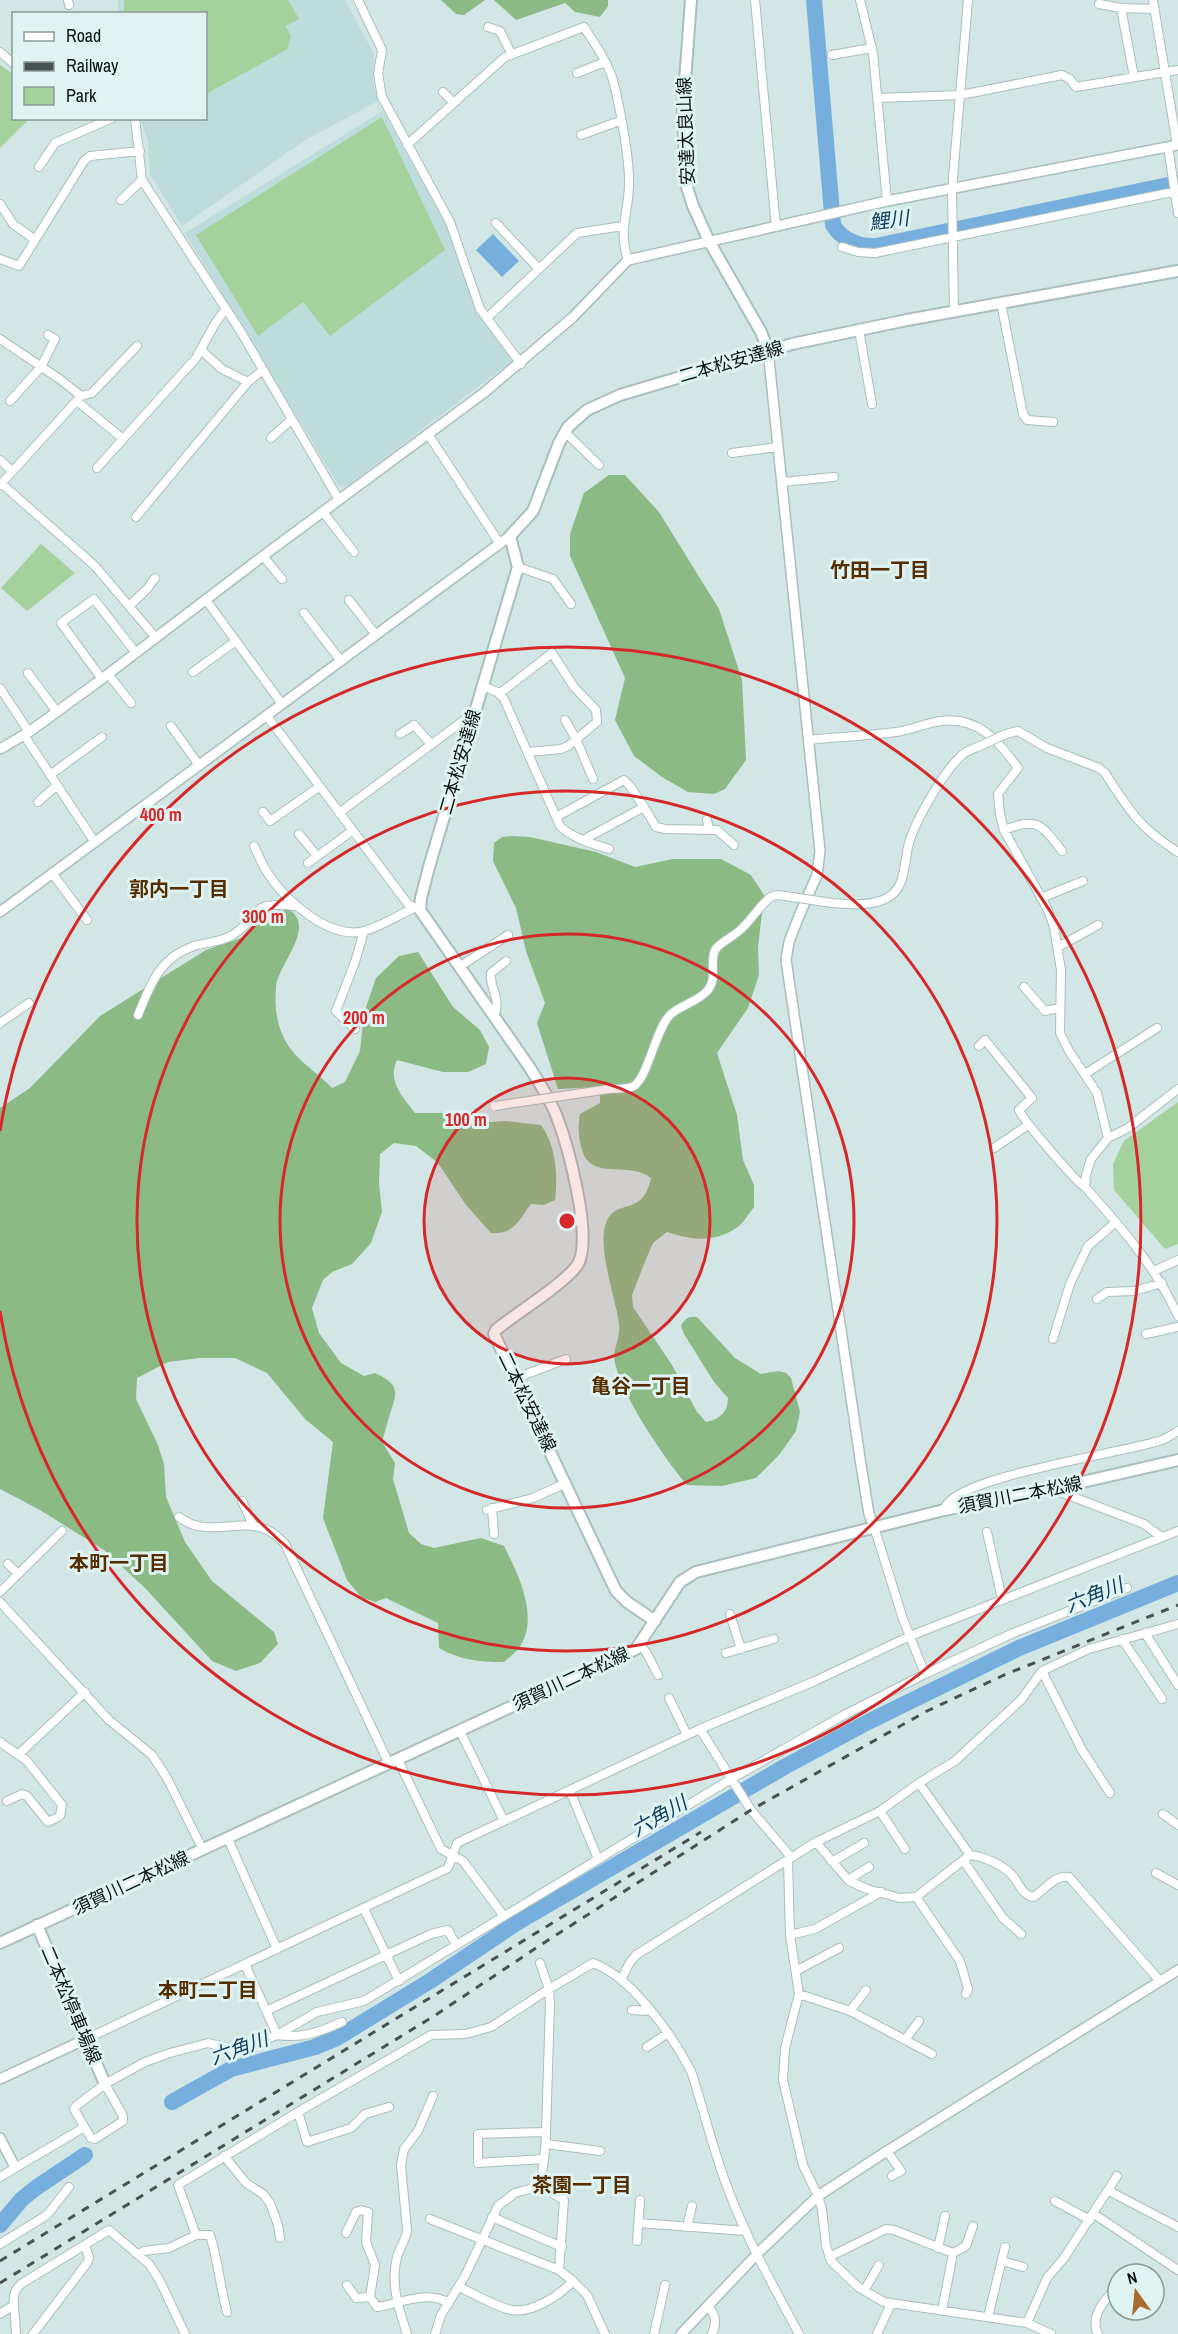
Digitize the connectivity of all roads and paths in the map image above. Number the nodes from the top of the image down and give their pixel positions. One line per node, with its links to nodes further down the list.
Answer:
1 (358, 0): 28 (street)
2 (691, 0): 44 (main road, 安達太良山線)
3 (755, 0): 41 (street)
4 (861, 0): 10 (street)
5 (968, 0): 21 (street)
6 (1099, 4): 8 (street)
7 (1153, 4): 8 (street); 17 (street)
8 (1121, 8): 19 (street)
9 (488, 27): 12 (street)
10 (872, 48): 13 (street); 22 (street)
11 (0, 52): 14 (street)
12 (512, 55): 15 (street); 23 (street)
13 (832, 55)
14 (12, 62)
15 (605, 62): 18 (street); 26 (street)
16 (1178, 70): 17 (street)
17 (1164, 72): 19 (street); 29 (street)
18 (577, 73)
19 (1134, 77): 21 (street)
20 (443, 92): 23 (street)
21 (961, 95): 22 (street); 33 (street)
22 (878, 98): 36 (street)
23 (454, 103): 28 (street)
24 (108, 120): 31 (street)
25 (135, 120): 30 (street)
26 (620, 121): 27 (street); 40 (street)
27 (581, 135)
28 (407, 145): 53 (street)
29 (1174, 146): 33 (street); 34 (street)
30 (140, 151): 32 (street); 43 (street)
31 (39, 167)
32 (142, 180): 35 (street); 51 (street)
33 (952, 190): 36 (street); 42 (street)
34 (1176, 191): 38 (street); 42 (street)
35 (121, 200)
36 (887, 201): 41 (street)
37 (0, 204): 43 (street)
38 (1178, 213)
39 (496, 223): 48 (street)
40 (623, 226): 47 (street); 48 (street)
41 (776, 227): 44 (street)
42 (953, 236): 45 (street); 52 (street)
43 (34, 239): 46 (street)
44 (709, 241): 47 (street); 58 (main road, 安達太良山線)
45 (842, 247)
46 (0, 260)
47 (628, 260): 60 (street)
48 (538, 268): 53 (street)
49 (1178, 271): 50 (main road, 二本松安達線)
50 (1001, 303): 52 (main road, 二本松安達線); 68 (street)
51 (226, 309): 59 (street); 62 (street)
52 (954, 312): 54 (main road, 二本松安達線)
53 (487, 318): 60 (street)
54 (859, 330): 58 (main road, 二本松安達線); 66 (street)
55 (48, 335): 61 (street)
56 (0, 339): 61 (street)
57 (137, 346): 64 (street)
58 (768, 350): 69 (main road, 二本松安達線); 73 (street)
59 (202, 351): 63 (street); 72 (street)
60 (521, 364): 70 (street)
61 (41, 367): 64 (street); 65 (street)
62 (263, 370): 63 (street); 67 (street)
63 (248, 382): 84 (street)
64 (79, 399): 72 (street); 78 (street)
65 (10, 401)
66 (872, 404)
67 (291, 420): 71 (street); 82 (street)
68 (1053, 422)
69 (565, 432): 76 (street); 85 (main road, 二本松安達線)
70 (428, 434): 82 (street); 86 (street)
71 (271, 438)
72 (123, 439): 77 (street)
73 (778, 447): 74 (street); 80 (street)
74 (732, 453)
75 (0, 460): 78 (street)
76 (599, 465)
77 (97, 468)
78 (12, 471): 81 (street)
79 (834, 477): 80 (street)
80 (782, 482): 119 (street)
81 (1, 484): 95 (street)
82 (339, 500): 83 (street)
83 (323, 512): 87 (street); 88 (street)
84 (136, 517)
85 (510, 536): 86 (street); 89 (main road)
86 (500, 544): 97 (street)
87 (354, 552)
88 (263, 556): 91 (street); 92 (street)
89 (518, 567): 94 (street); 105 (main road, 二本松安達線)
90 (155, 578): 95 (street)
91 (282, 579)
92 (206, 600): 98 (street); 99 (street)
93 (350, 600): 97 (street)
94 (571, 604)
95 (129, 606): 98 (street)
96 (304, 613): 101 (street)
97 (376, 635): 101 (street)
98 (156, 638): 100 (street)
99 (236, 641): 102 (street); 109 (street)
100 (136, 653): 104 (street); 104 (street)
101 (340, 661): 109 (street)
102 (193, 672)
103 (28, 673): 110 (street)
104 (105, 677): 108 (street); 110 (street)
105 (483, 686): 107 (street); 112 (main road, 二本松安達線)
106 (0, 688): 115 (street)
107 (499, 694): 118 (street); 122 (street)
108 (130, 703)
109 (282, 704): 111 (street)
110 (57, 712): 115 (street)
111 (267, 716): 123 (street); 127 (street)
112 (473, 717): 120 (street); 151 (main road, 二本松安達線)
113 (564, 720): 118 (street)
114 (171, 726): 123 (street)
115 (26, 734): 121 (street); 124 (street)
116 (400, 734): 120 (street)
117 (102, 737): 124 (street)
118 (576, 739): 122 (street); 125 (street)
119 (809, 740): 135 (street); 195 (street)
120 (431, 744): 131 (street)
121 (0, 749)
122 (529, 752): 132 (street)
123 (199, 765): 139 (street)
124 (51, 775): 126 (street)
125 (593, 779)
126 (57, 785): 128 (street); 139 (street)
127 (319, 787): 130 (street); 131 (street)
128 (38, 802)
129 (644, 807): 132 (street); 134 (street); 138 (street)
130 (263, 812)
131 (339, 813): 136 (street)
132 (556, 817): 138 (street)
133 (707, 820): 134 (street)
134 (709, 829): 140 (street)
135 (1004, 830): 143 (street); 149 (street)
136 (352, 831): 145 (street); 151 (street)
137 (299, 834): 145 (street)
138 (583, 840): 142 (street)
139 (94, 841): 147 (street)
140 (734, 845)
141 (254, 846): 150 (street)
142 (609, 849)
143 (1062, 851)
144 (1178, 852): 171 (street, bridge)
145 (317, 856): 146 (street)
146 (308, 863)
147 (52, 873): 152 (street); 153 (street)
148 (1083, 881): 149 (street)
149 (1041, 898): 157 (street)
150 (296, 906): 155 (street); 163 (street)
151 (417, 909): 155 (street); 159 (main road, 二本松安達線)
152 (0, 912)
153 (87, 920)
154 (1098, 925): 157 (street)
155 (364, 931): 167 (street)
156 (508, 935): 159 (street)
157 (1058, 946): 162 (street)
158 (506, 961): 164 (street)
159 (459, 967): 164 (main road, 二本松安達線)
160 (1024, 987): 162 (street)
161 (29, 1003): 165 (street)
162 (1059, 1008): 169 (street)
163 (138, 1015)
164 (494, 1017): 186 (main road, 二本松安達線)
165 (0, 1023)
166 (1157, 1028): 169 (street)
167 (355, 1029)
168 (979, 1046): 172 (street)
169 (1085, 1074): 173 (street)
170 (1178, 1089): 173 (street)
171 (495, 1106)
172 (1028, 1125): 174 (street); 175 (street)
173 (1108, 1138): 175 (street)
174 (994, 1148)
175 (1085, 1187): 176 (street)
176 (1116, 1222): 178 (street); 184 (street)
177 (1178, 1260): 178 (street)
178 (1154, 1271): 179 (street)
179 (1162, 1283): 180 (street); 181 (street)
180 (1097, 1299)
181 (1178, 1316)
182 (1178, 1327): 183 (street)
183 (1146, 1334)
184 (1053, 1339)
185 (566, 1359): 186 (street)
186 (514, 1379): 189 (main road, 二本松安達線)
187 (1178, 1431): 192 (street)
188 (1178, 1460): 190 (main road, 須賀川二本松線)
189 (566, 1483): 199 (street); 208 (main road, 二本松安達線)
190 (1052, 1489): 192 (main road, 須賀川二本松線); 200 (street)
191 (242, 1501): 194 (street)
192 (944, 1510): 195 (main road, 須賀川二本松線)
193 (179, 1516): 194 (street)
194 (253, 1525): 229 (street)
195 (874, 1527): 208 (main road, 須賀川二本松線); 211 (street)
196 (63, 1531): 202 (street)
197 (1178, 1531): 200 (street)
198 (987, 1532): 205 (street)
199 (494, 1534)
200 (1160, 1536): 205 (street)
201 (8, 1564): 202 (street)
202 (18, 1574): 204 (street)
203 (1127, 1588): 218 (street)
204 (0, 1592)
205 (1002, 1599): 211 (street)
206 (0, 1602): 221 (street)
207 (730, 1614): 215 (street)
208 (655, 1621): 214 (main road, 須賀川二本松線)
209 (1178, 1624): 210 (street)
210 (1145, 1633): 212 (street); 220 (street)
211 (910, 1636): 218 (street); 224 (street)
212 (1122, 1639): 217 (street); 223 (street)
213 (774, 1640): 215 (street)
214 (640, 1645): 219 (street); 225 (main road, 須賀川二本松線)
215 (741, 1649): 216 (street)
216 (726, 1653)
217 (1042, 1671): 231 (street); 233 (street)
218 (925, 1674): 230 (street)
219 (658, 1675)
220 (1178, 1685)
221 (85, 1692): 228 (street); 243 (street)
222 (669, 1698): 226 (street)
223 (1162, 1699)
224 (700, 1729): 226 (street); 230 (street)
225 (460, 1731): 229 (main road, 須賀川二本松線); 237 (street)
226 (687, 1735): 232 (street)
227 (0, 1742): 228 (street)
228 (18, 1755): 234 (street)
229 (394, 1762): 239 (main road, 須賀川二本松線); 245 (street)
230 (731, 1779): 246 (street); 247 (street)
231 (919, 1783): 235 (street); 244 (street)
232 (570, 1791): 237 (street); 246 (street)
233 (1110, 1793)
234 (7, 1801)
235 (880, 1811): 240 (street); 242 (street)
236 (1163, 1814): 238 (street)
237 (504, 1821): 245 (street)
238 (1178, 1825)
239 (228, 1839): 243 (main road, 須賀川二本松線); 264 (street)
240 (816, 1842): 247 (street); 249 (street)
241 (864, 1843): 249 (street)
242 (905, 1849)
243 (203, 1850): 258 (main road, 須賀川二本松線)
244 (970, 1855): 248 (street); 272 (street)
245 (453, 1856): 256 (street); 257 (street)
246 (598, 1859): 257 (street)
247 (789, 1859): 260 (street); 270 (street)
248 (963, 1860): 255 (street); 259 (street)
249 (832, 1862): 252 (street)
250 (869, 1867): 252 (street)
251 (1156, 1873): 253 (street)
252 (848, 1880): 254 (street)
253 (1178, 1885)
254 (881, 1893): 255 (street); 260 (street)
255 (916, 1898): 276 (street)
256 (364, 1909): 264 (street); 265 (street)
257 (503, 1915): 262 (street)
258 (37, 1926): 261 (main road, 須賀川二本松線); 285 (main road, 二本松停車場線)
259 (1021, 1934)
260 (790, 1935): 269 (street)
261 (0, 1943)
262 (456, 1945): 265 (street); 271 (street)
263 (839, 1948): 269 (street)
264 (277, 1949): 266 (street)
265 (386, 1955): 271 (street); 278 (street)
266 (244, 1964): 278 (street); 285 (street)
267 (540, 1964): 273 (street)
268 (1178, 1970): 272 (street)
269 (795, 1971): 275 (street)
270 (621, 1980): 273 (street); 279 (street)
271 (399, 1981): 284 (street)
272 (1160, 1981): 299 (street)
273 (549, 1989): 293 (street); 295 (street)
274 (866, 1990): 280 (street)
275 (799, 1994): 280 (street); 309 (street)
276 (966, 1994)
277 (632, 2010): 279 (street)
278 (266, 2011): 284 (street)
279 (650, 2011): 283 (street)
280 (850, 2011): 286 (street)
281 (919, 2021): 286 (street)
282 (342, 2022): 284 (street)
283 (668, 2032): 287 (street); 321 (street)
284 (277, 2035): 290 (street)
285 (86, 2039): 289 (street); 290 (main road, 二本松停車場線)
286 (905, 2040): 288 (street)
287 (647, 2047)
288 (932, 2054)
289 (0, 2079)
290 (105, 2084): 294 (street); 294 (street)
291 (433, 2096): 348 (street)
292 (389, 2107): 293 (street)
293 (298, 2112): 300 (street)
294 (84, 2128): 302 (street)
295 (546, 2132): 297 (street); 301 (street)
296 (0, 2138): 302 (street)
297 (546, 2144): 298 (street); 301 (street)
298 (600, 2151)
299 (887, 2151): 303 (street); 309 (street)
300 (224, 2156): 323 (street); 324 (street)
301 (544, 2159): 306 (street)
302 (15, 2167): 305 (street)
303 (892, 2176)
304 (1117, 2176): 308 (street)
305 (0, 2177)
306 (540, 2186): 314 (street); 329 (street)
307 (69, 2187): 327 (street)
308 (1109, 2191): 315 (street); 320 (street)
309 (818, 2196): 334 (street); 335 (street)
310 (640, 2200): 317 (street)
311 (1055, 2201): 315 (street)
312 (692, 2206): 319 (street)
313 (945, 2216): 331 (street)
314 (492, 2217): 325 (street); 329 (street)
315 (1092, 2217): 340 (street); 357 (street)
316 (430, 2219): 325 (street)
317 (639, 2223): 319 (street); 326 (street)
318 (973, 2226): 332 (street)
319 (687, 2227): 321 (street)
320 (1178, 2227)
321 (746, 2232): 334 (street)
322 (346, 2234): 346 (street)
323 (196, 2235): 333 (street); 354 (street)
324 (280, 2238)
325 (481, 2239): 339 (street); 344 (street)
326 (637, 2241)
327 (0, 2244)
328 (85, 2245): 333 (street); 351 (street); 359 (street)
329 (562, 2247): 339 (street)
330 (1005, 2247): 336 (street)
331 (938, 2248): 332 (street); 335 (street)
332 (953, 2253): 353 (street)
333 (139, 2254): 360 (street)
334 (757, 2255): 352 (street); 367 (street)
335 (829, 2257): 345 (street)
336 (1002, 2261): 338 (street); 356 (street)
337 (879, 2265): 345 (street)
338 (1023, 2267)
339 (560, 2270): 341 (street)
340 (1178, 2270)
341 (573, 2281): 344 (street); 363 (street)
342 (347, 2285): 346 (street)
343 (665, 2285): 364 (street)
344 (459, 2287): 349 (street)
345 (864, 2291): 350 (street)
346 (370, 2297): 348 (street)
347 (1106, 2301): 370 (street)
348 (398, 2303): 349 (street); 361 (street)
349 (449, 2303): 362 (street)
350 (891, 2304): 353 (street); 368 (street)
351 (14, 2305): 355 (street); 358 (street)
352 (708, 2306): 365 (street); 366 (street)
353 (942, 2311): 356 (street)
354 (226, 2312)
355 (0, 2314)
356 (988, 2317): 357 (street)
357 (1027, 2323): 369 (street)
358 (16, 2334)
359 (33, 2334)
360 (185, 2334)
361 (407, 2334)
362 (435, 2334)
363 (604, 2334)
364 (654, 2334)
365 (681, 2334)
366 (712, 2334)
367 (799, 2334)
368 (877, 2334)
369 (1051, 2334)
370 (1098, 2334)

